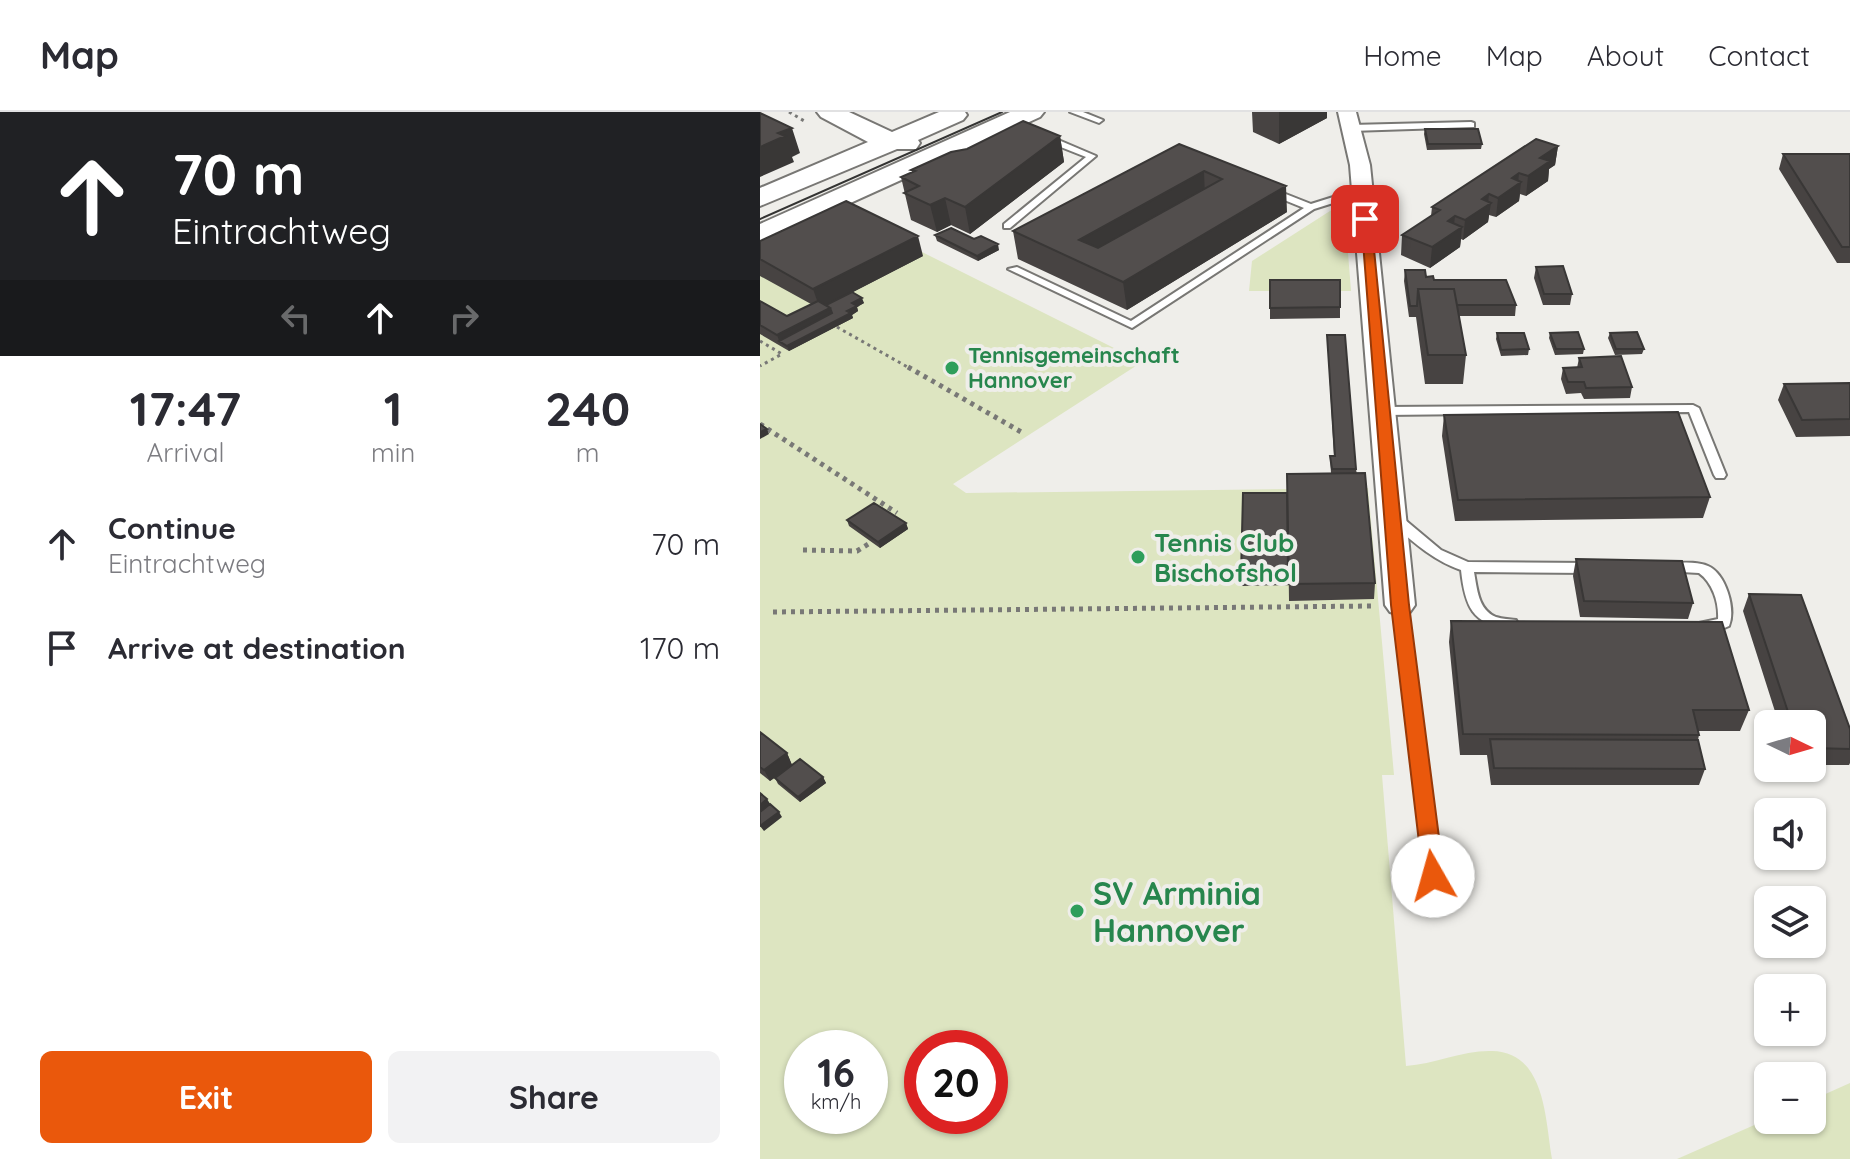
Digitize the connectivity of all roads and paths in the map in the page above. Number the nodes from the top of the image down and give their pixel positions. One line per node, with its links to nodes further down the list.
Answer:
1 (830, 112): 9 (main road)
2 (868, 112): 9 (main road)
3 (962, 112): 9 (main road)
4 (1074, 112): 5 (lane)
5 (1099, 120)
6 (1349, 120): 7 (lane); 11 (street)
7 (1471, 125)
8 (1015, 126): 9 (main road); 14 (lane)
9 (907, 146): 12 (main road); 15 (main road)
10 (1259, 187): 13 (lane)
11 (1362, 191): 13 (lane); 20 (street)
12 (760, 198)
13 (1311, 207): 16 (lane)
14 (1007, 226)
15 (760, 235)
16 (1013, 269)
17 (837, 327): 22 (path)
18 (760, 341): 19 (path)
19 (760, 366)
20 (1384, 411): 23 (lane); 25 (street)
21 (760, 424): 24 (path)
22 (1023, 433)
23 (1720, 475)
24 (897, 513)
25 (1393, 517): 28 (lane); 31 (street)
26 (870, 543): 27 (path)
27 (803, 550)
28 (1467, 567): 29 (lane); 33 (lane)
29 (1606, 568)
30 (1652, 568): 34 (lane)
31 (1400, 605): 32 (path); 35 (lane)
32 (773, 612)
33 (1532, 625)
34 (1685, 627)
35 (1433, 876)

